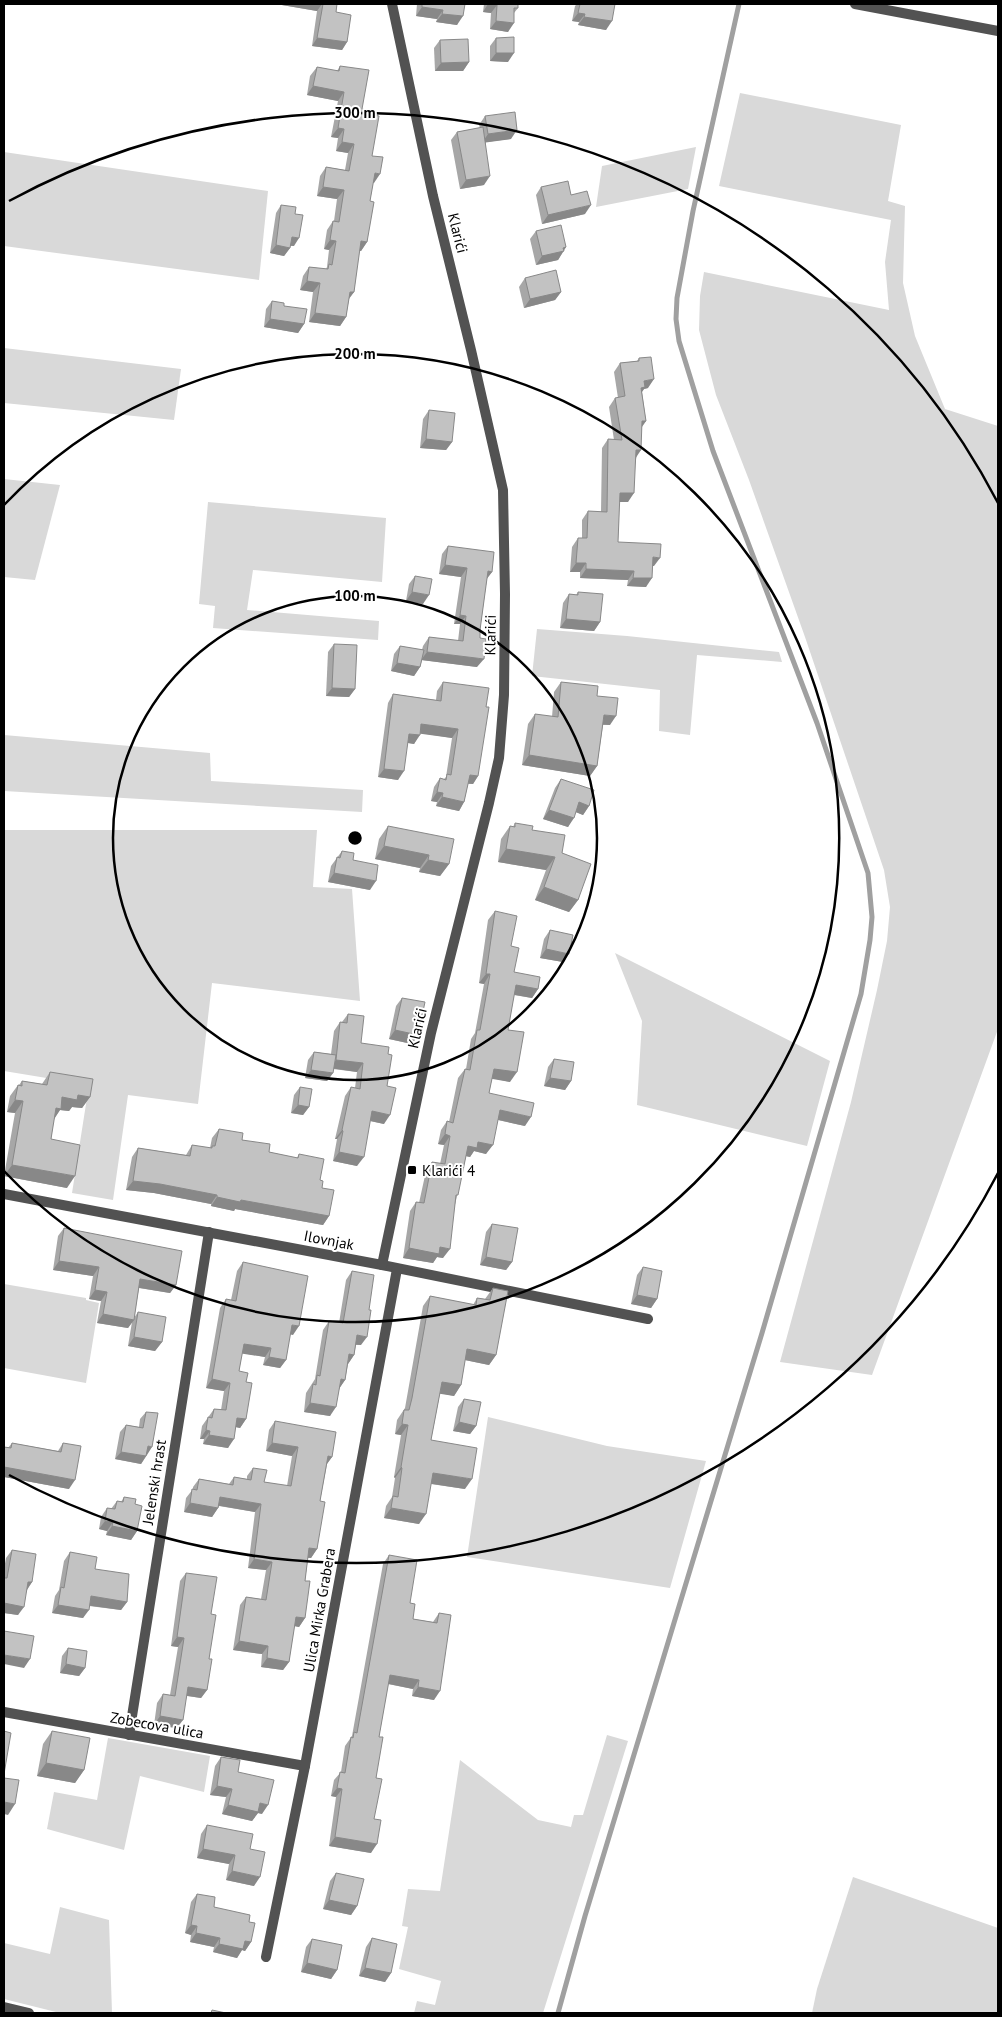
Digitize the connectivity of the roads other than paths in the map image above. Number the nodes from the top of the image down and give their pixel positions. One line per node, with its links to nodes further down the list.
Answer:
1 (392, 4): 6 (street, Klarići)
2 (855, 4): 3 (street)
3 (998, 31)
4 (4, 1194): 5 (street, Ilovnjak)
5 (209, 1232): 6 (street, Ilovnjak); 10 (street, Jelenski hrast)
6 (382, 1266): 7 (street, Ilovnjak)
7 (397, 1269): 8 (street, Ilovnjak); 11 (street, Ulica Mirka Grabera)
8 (648, 1319)
9 (4, 1712): 10 (street, Zobecova ulica)
10 (129, 1736): 11 (street, Zobecova ulica)
11 (305, 1766): 12 (street, Ulica Mirka Grabera)
12 (266, 1957)
13 (4, 2007): 14 (street)
14 (29, 2013)

